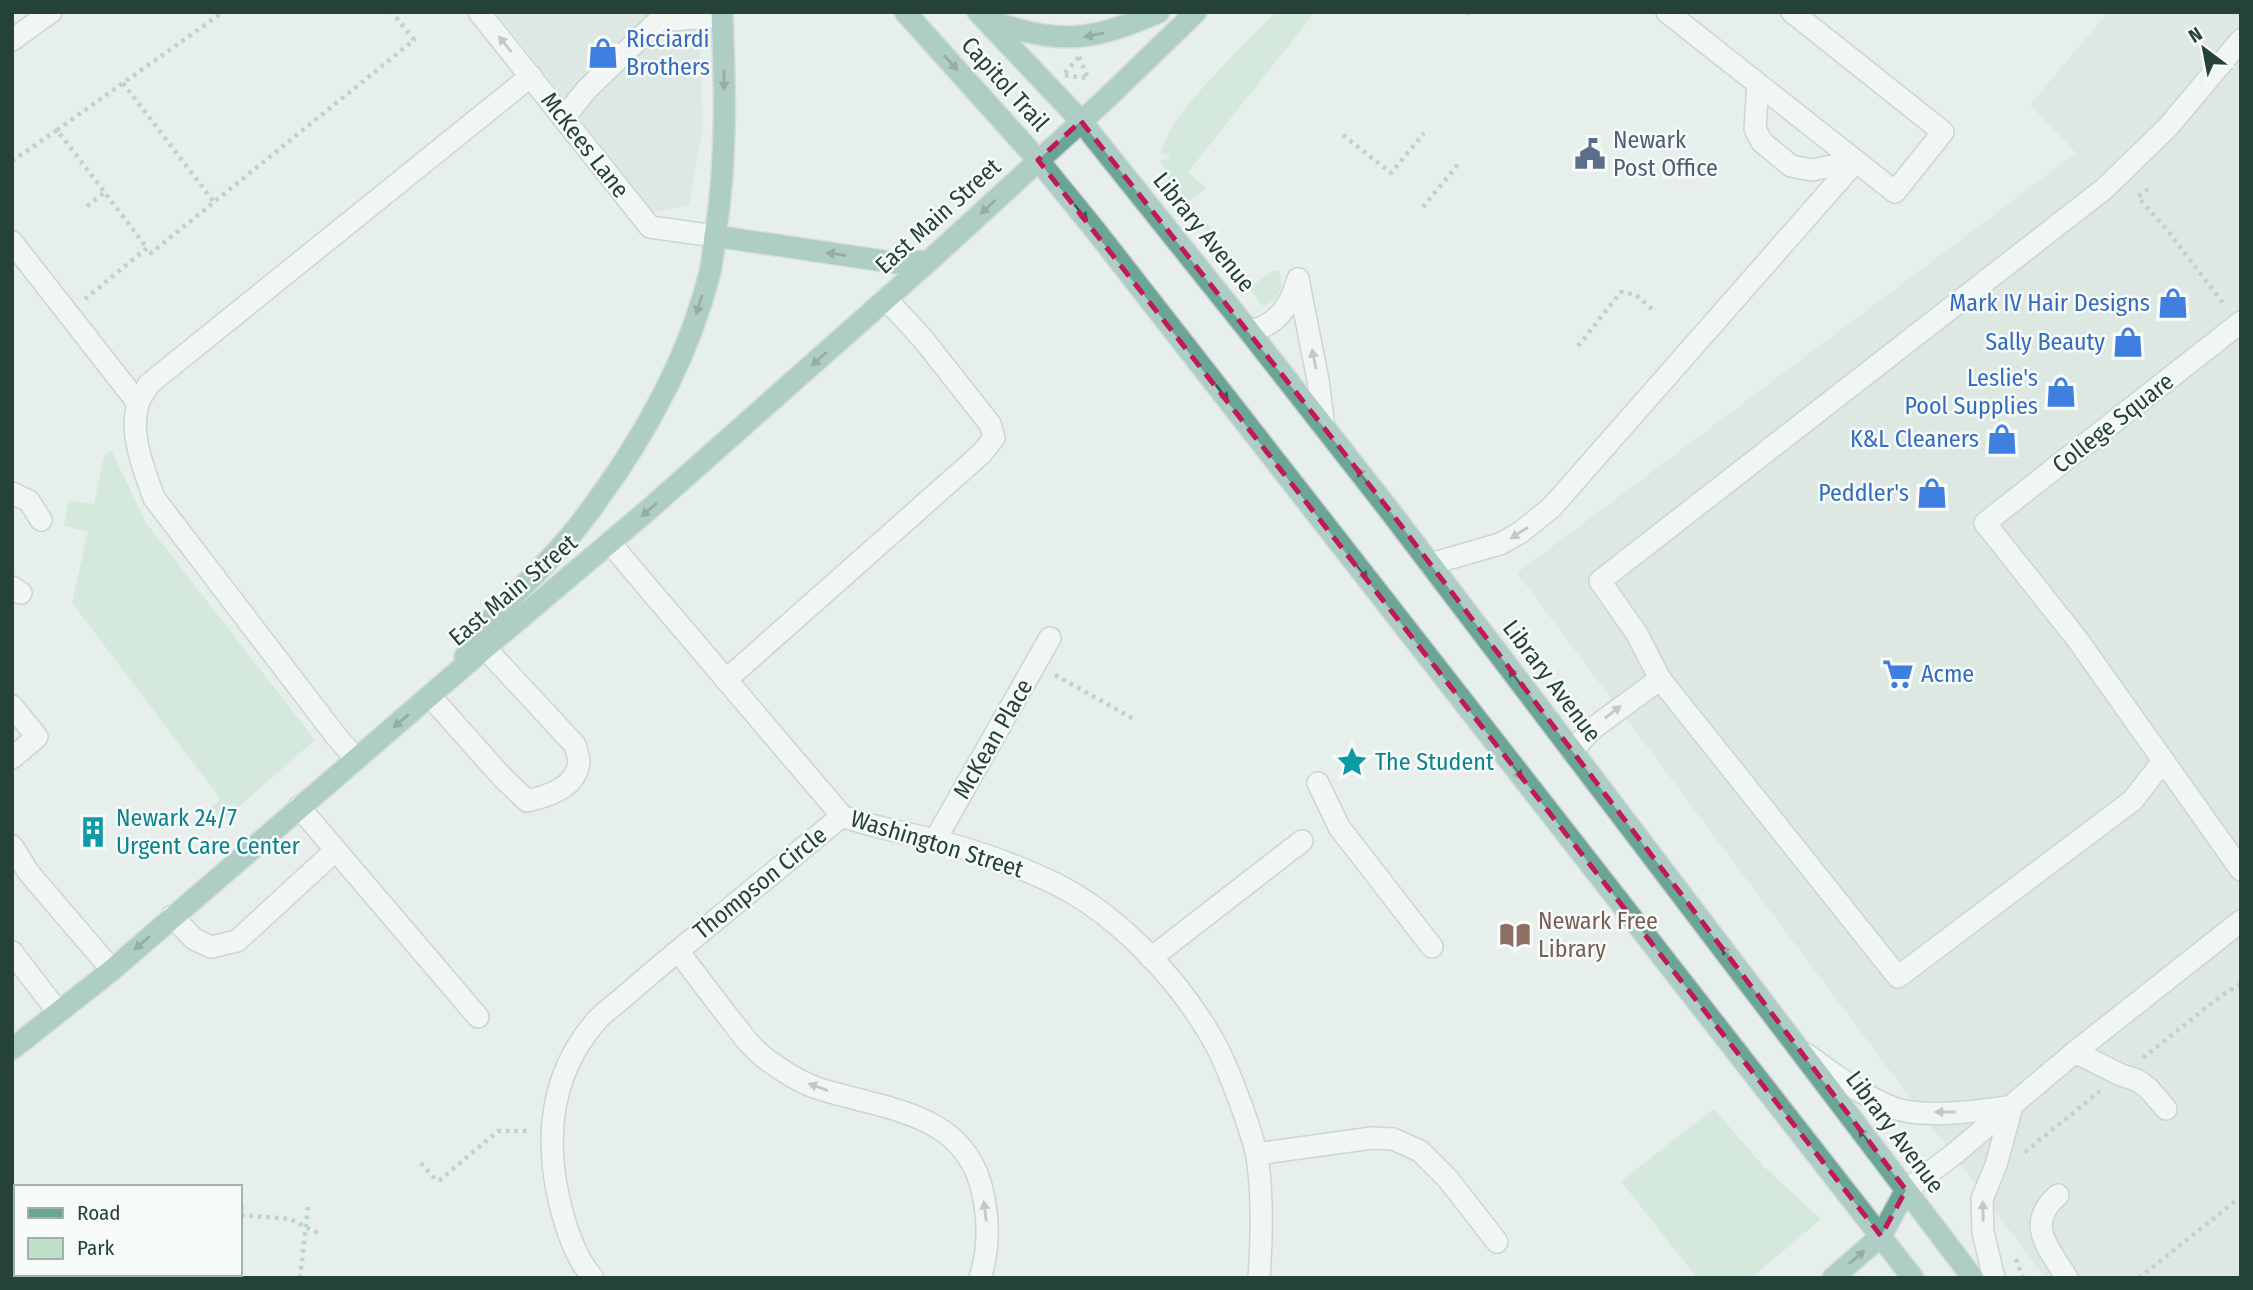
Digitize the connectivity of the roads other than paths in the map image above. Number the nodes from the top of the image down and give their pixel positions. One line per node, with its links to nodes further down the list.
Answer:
1 (51, 12): 10 (street)
2 (479, 12): 12 (street, McKees Lane, one-way to 2)
3 (905, 12): 16 (main road, Capitol Trail, one-way to 16)
4 (1158, 12): 9 (main road, one-way to 9)
5 (1196, 12): 15 (main road, East Main Street)
6 (1667, 12): 13 (street)
7 (1792, 12): 17 (street)
8 (722, 14): 14 (street); 18 (main road, one-way to 18)
9 (980, 15): 15 (main road, Capitol Trail)
10 (12, 40)
11 (2241, 40): 33 (street)
12 (531, 76): 14 (street, McKees Lane); 24 (street)
13 (1758, 84): 17 (street); 17 (street)
14 (564, 118): 18 (street, McKees Lane)
15 (1081, 121): 16 (main road, East Main Street); 23 (main road, Library Avenue)
16 (1038, 160): 20 (main road, East Main Street, one-way to 20); 66 (main road, one-way to 66)
17 (1856, 161): 29 (street, one-way to 29)
18 (715, 236): 20 (main road, one-way to 18); 32 (main road, one-way to 32)
19 (12, 242): 24 (street)
20 (929, 261): 21 (main road, East Main Street)
21 (886, 299): 28 (main road, East Main Street, one-way to 28); 34 (street)
22 (2241, 322): 40 (street, College Square)
23 (1249, 331): 25 (main road, Library Avenue); 25 (street, one-way to 23)
24 (138, 403): 39 (street)
25 (1324, 427): 29 (main road, Library Avenue, one-way to 25)
26 (12, 493): 27 (street)
27 (41, 520)
28 (610, 544): 31 (main road, East Main Street); 34 (street, Washington Street)
29 (1430, 564): 37 (main road, Library Avenue, one-way to 29)
30 (1050, 638): 44 (street, McKean Place)
31 (485, 648): 32 (main road, East Main Street); 35 (street)
32 (453, 676): 35 (main road, East Main Street)
33 (1660, 679): 37 (street, one-way to 33); 40 (street)
34 (726, 680): 43 (street, Washington Street)
35 (430, 696): 39 (main road, East Main Street, one-way to 39)
36 (12, 706): 38 (street)
37 (1572, 751): 60 (main road, Library Avenue, one-way to 37)
38 (12, 758)
39 (356, 759): 42 (main road, East Main Street)
40 (2163, 761): 48 (street)
41 (1318, 783): 51 (street)
42 (299, 807): 47 (street); 49 (main road, East Main Street)
43 (842, 816): 44 (street, Washington Street); 52 (street, Thompson Circle)
44 (936, 840): 54 (street, Washington Street)
45 (1302, 841): 54 (street)
46 (12, 846): 55 (street)
47 (336, 850): 49 (street); 57 (street)
48 (2241, 870)
49 (172, 916): 55 (main road, East Main Street, one-way to 55)
50 (2241, 921): 59 (street)
51 (1432, 947)
52 (678, 951): 68 (street, Thompson Circle); 69 (street, Thompson Circle, one-way to 52)
53 (12, 952): 56 (street)
54 (1152, 958): 63 (street, Washington Street)
55 (112, 970): 56 (main road, East Main Street)
56 (58, 1012): 58 (main road, East Main Street)
57 (478, 1017)
58 (12, 1049)
59 (2075, 1052): 61 (street); 62 (street)
60 (1804, 1053): 61 (street, one-way to 60); 64 (main road, Library Avenue, one-way to 60)
61 (2012, 1106): 64 (street); 74 (street, one-way to 61)
62 (2166, 1109)
63 (1256, 1154): 67 (street); 70 (street, Washington Street)
64 (1906, 1190): 66 (main road); 73 (main road, Library Avenue)
65 (2058, 1195): 75 (street)
66 (1881, 1236): 71 (main road, one-way to 66); 72 (main road)
67 (1497, 1242)
68 (593, 1278)
69 (980, 1278)
70 (1259, 1278)
71 (1833, 1278)
72 (1913, 1278)
73 (1973, 1278)
74 (1994, 1278)
75 (2067, 1278)

